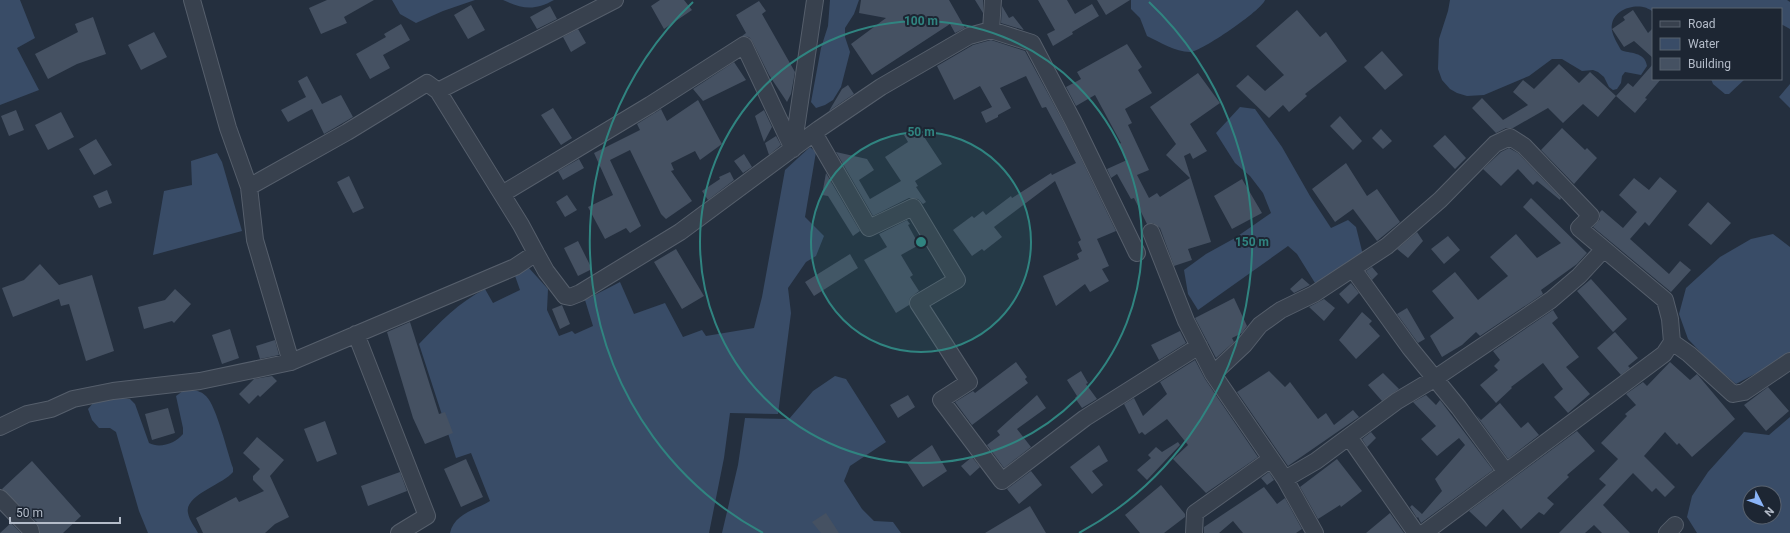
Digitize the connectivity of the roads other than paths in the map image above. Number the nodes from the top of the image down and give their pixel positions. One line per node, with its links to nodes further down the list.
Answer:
1 (192, 0): 9 (street)
2 (615, 0): 6 (street)
3 (815, 0): 8 (street)
4 (993, 0): 5 (street)
5 (990, 30): 7 (street); 14 (street)
6 (438, 91): 9 (street); 10 (street)
7 (814, 133): 8 (street); 18 (street)
8 (793, 149): 10 (street); 13 (street)
9 (249, 187): 20 (street)
10 (502, 194): 13 (street)
11 (1151, 232): 18 (street)
12 (1604, 249): 15 (street); 17 (street); 22 (street)
13 (536, 253): 16 (street)
14 (1137, 253)
15 (1353, 269): 21 (street); 22 (street)
16 (356, 334): 20 (street); 30 (street)
17 (1672, 342): 19 (street); 26 (street)
18 (1199, 346): 21 (street)
19 (1790, 361)
20 (290, 362): 23 (street)
21 (1213, 374): 25 (street)
22 (1434, 379): 24 (street); 26 (street)
23 (0, 427)
24 (1349, 438): 27 (street); 33 (street)
25 (1271, 459): 27 (street); 31 (street)
26 (1506, 472): 34 (street)
27 (1285, 479): 32 (street)
28 (0, 498): 29 (street)
29 (32, 533)
30 (399, 533)
31 (1194, 533)
32 (1315, 533)
33 (1416, 533)
34 (1424, 533)

